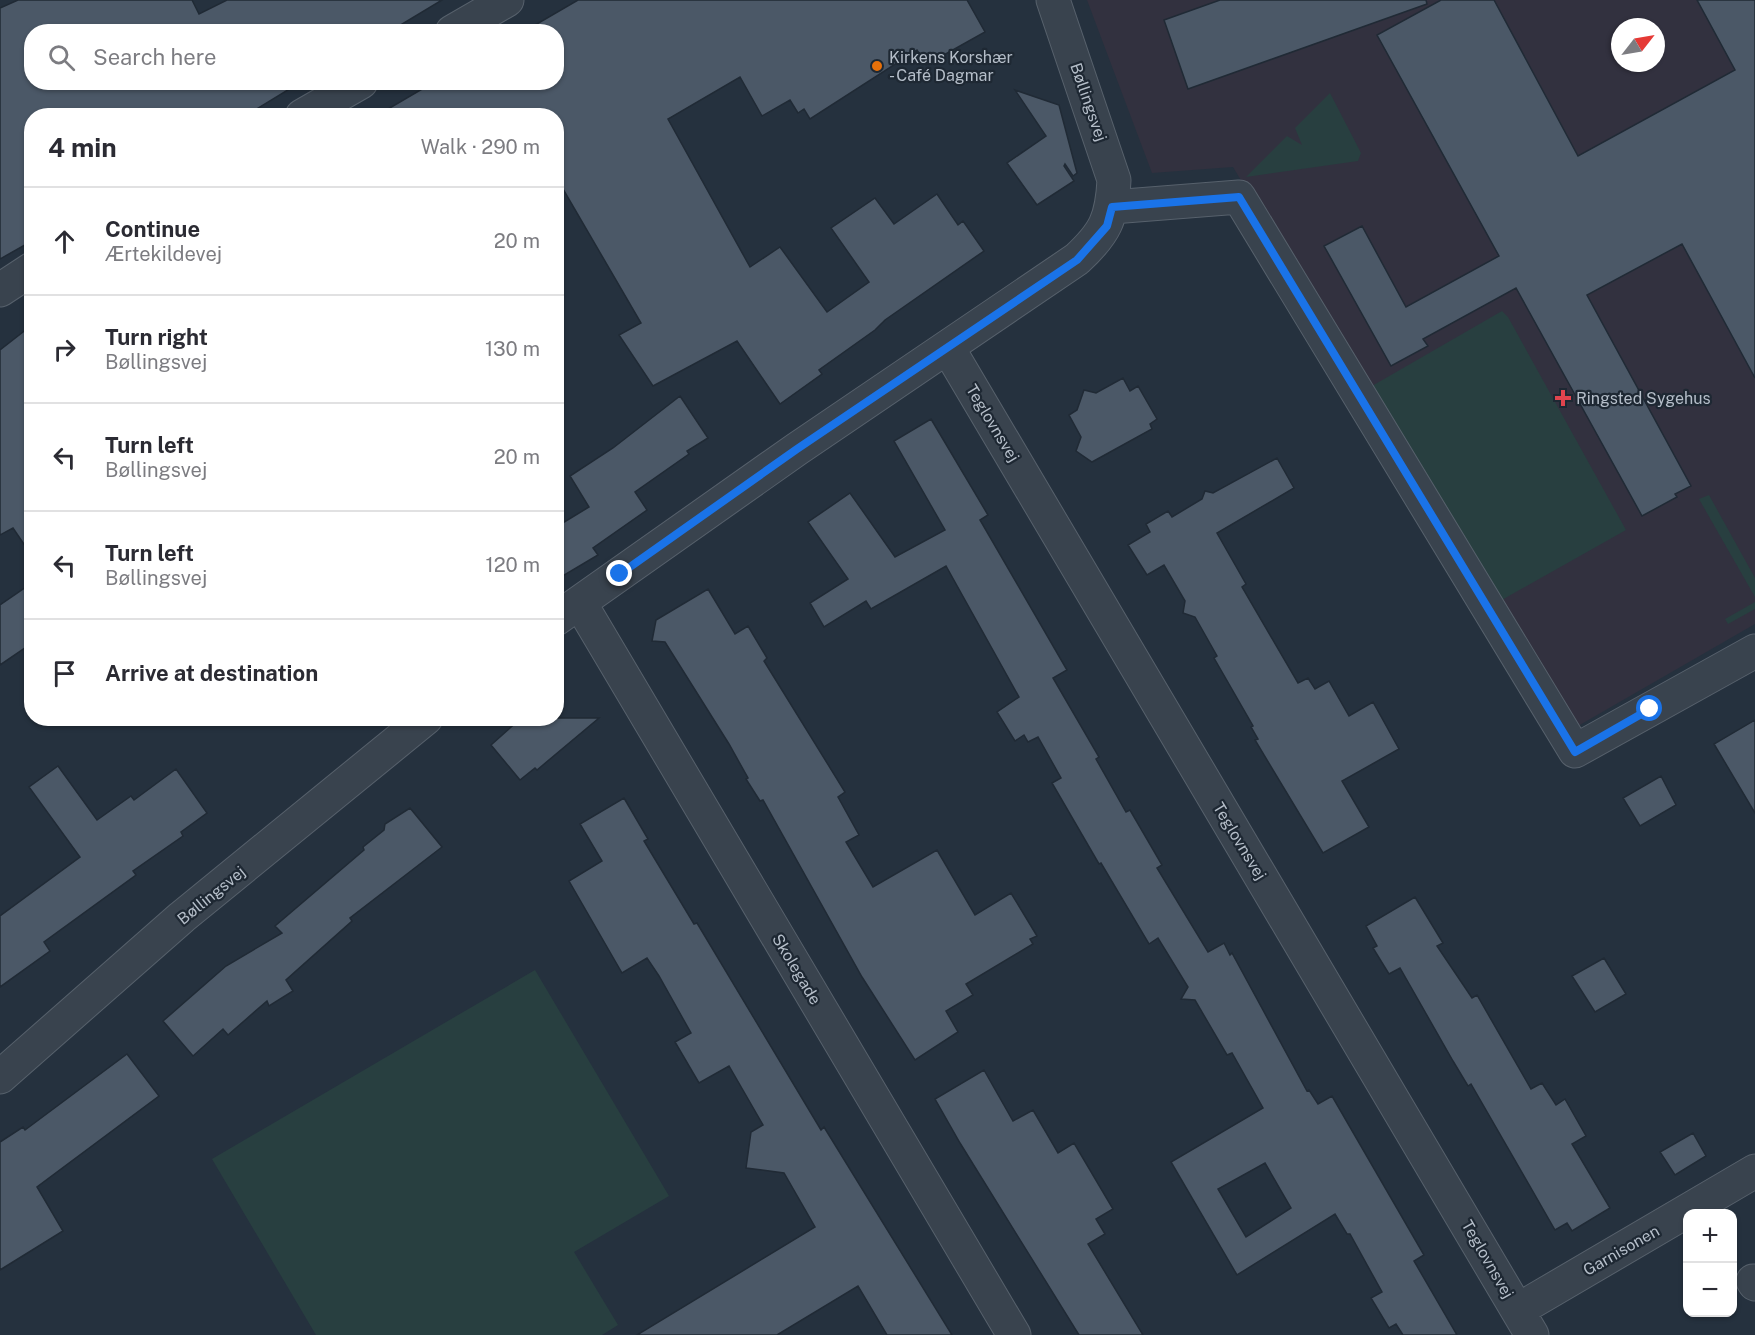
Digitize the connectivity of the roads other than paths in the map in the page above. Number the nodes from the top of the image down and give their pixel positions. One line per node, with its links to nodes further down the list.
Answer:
1 (507, 0): 3 (street)
2 (1053, 0): 6 (street, Bøllingsvej)
3 (466, 24)
4 (347, 90): 5 (street)
5 (316, 108)
6 (1112, 207): 9 (street, Bøllingsvej); 11 (street)
7 (24, 274): 8 (street)
8 (0, 290)
9 (948, 348): 10 (street, Bøllingsvej); 15 (street, Teglovnsvej)
10 (568, 611): 16 (street, Skolegade)
11 (1755, 651)
12 (416, 726): 13 (street, Bøllingsvej)
13 (0, 1077)
14 (1755, 1171): 15 (street, Garnisonen)
15 (1525, 1323)
16 (1014, 1335)

